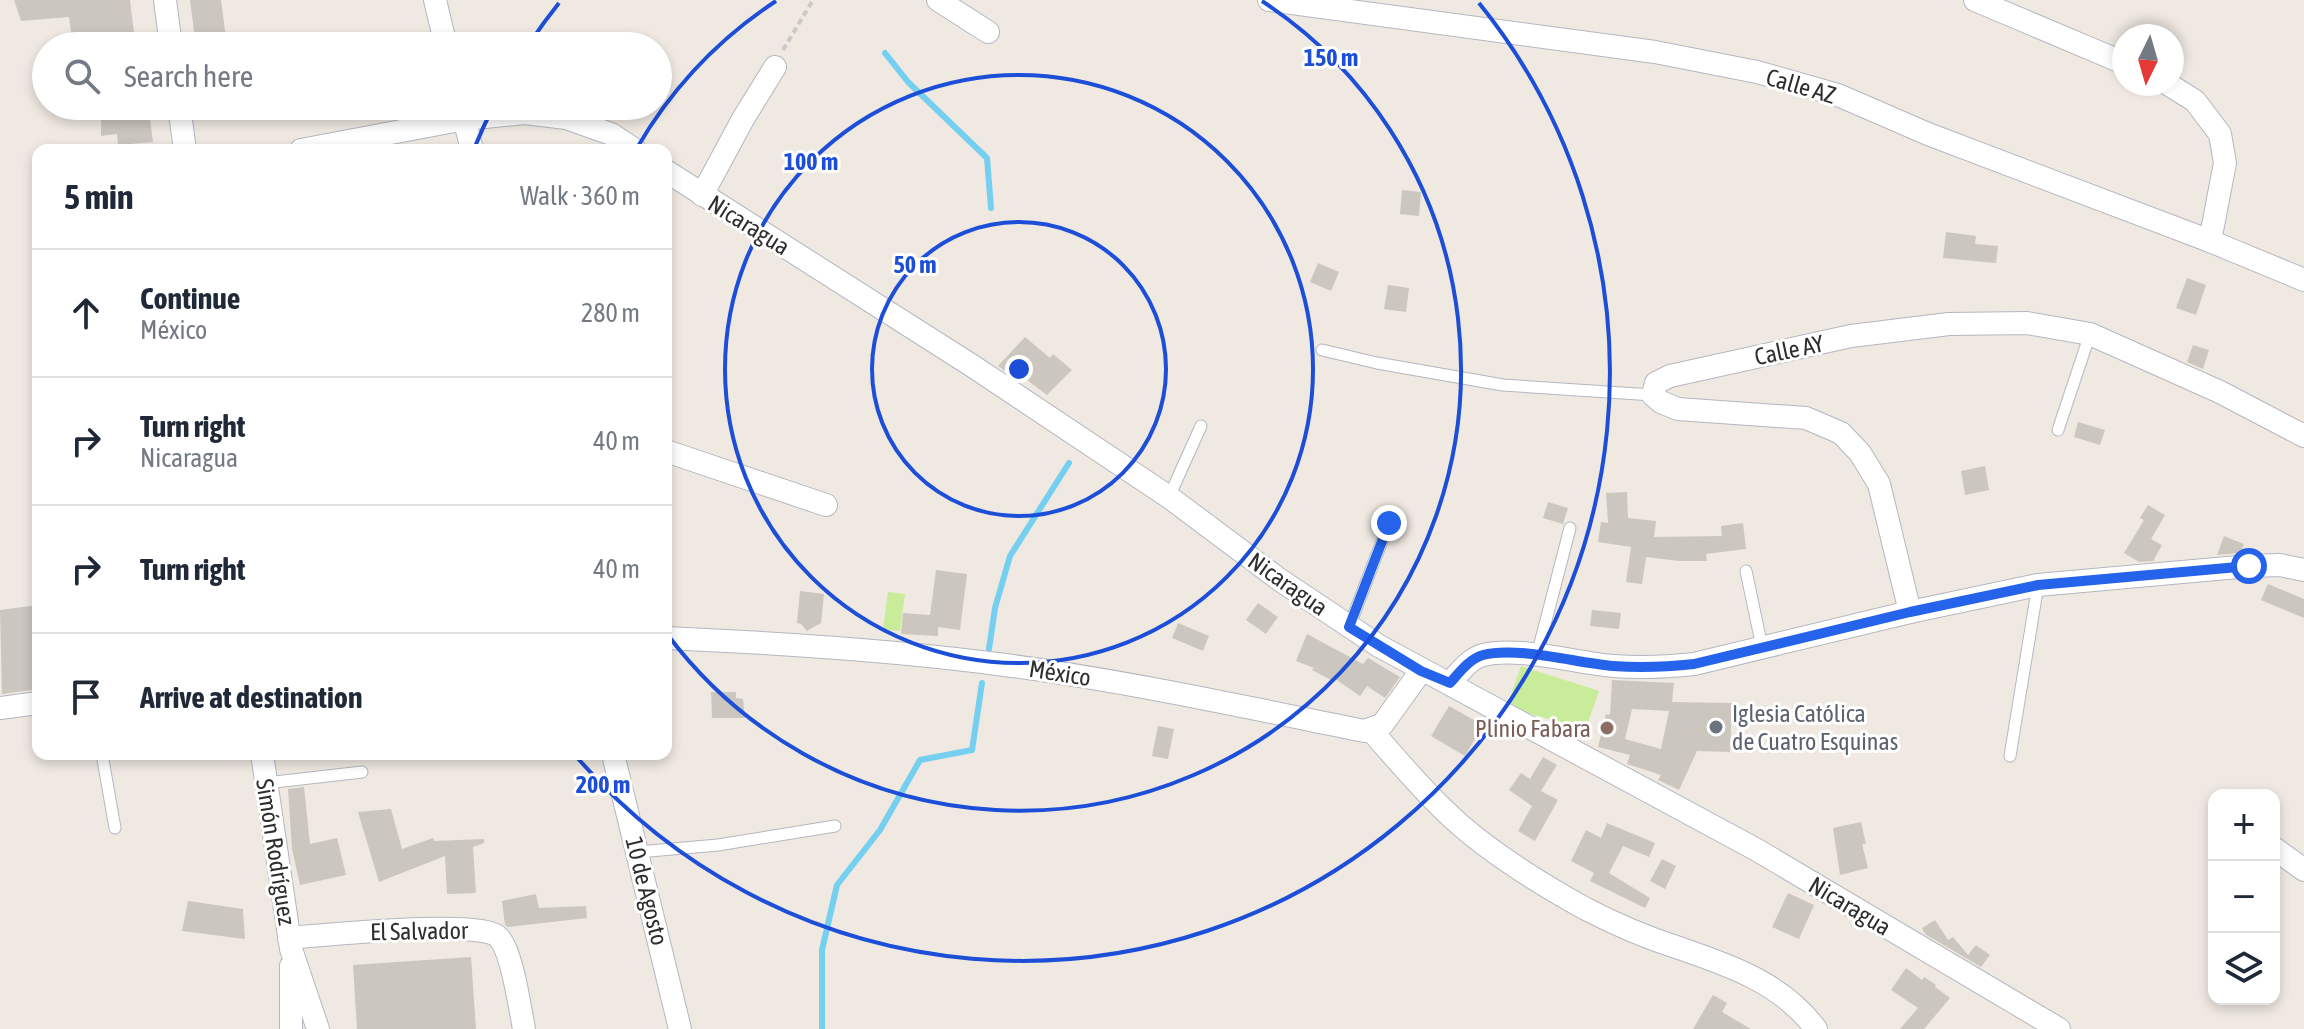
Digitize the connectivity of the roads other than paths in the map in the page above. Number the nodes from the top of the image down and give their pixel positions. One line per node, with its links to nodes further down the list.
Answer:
1 (165, 0): 6 (street)
2 (435, 0): 7 (street)
3 (938, 0): 8 (street)
4 (1269, 0): 22 (street, Calle AZ)
5 (1975, 0): 9 (street)
6 (169, 32)
7 (443, 32)
8 (988, 32)
9 (2112, 58)
10 (775, 67): 21 (street)
11 (2184, 94): 22 (street)
12 (181, 120): 16 (street)
13 (429, 120): 17 (street)
14 (465, 120): 18 (street)
15 (572, 120): 19 (street)
16 (184, 144)
17 (327, 144)
18 (471, 144)
19 (626, 144)
20 (672, 175): 21 (street, Nicaragua)
21 (702, 195): 31 (street, Nicaragua)
22 (2210, 241): 23 (street, Calle AZ)
23 (2304, 280)
24 (2090, 334): 26 (street, Calle AY); 28 (lane); 29 (street, Calle AY)
25 (1322, 350): 26 (lane)
26 (1653, 395): 38 (street)
27 (1201, 426): 31 (lane)
28 (2058, 430)
29 (2304, 436)
30 (672, 453): 32 (street)
31 (1169, 497): 39 (street, Nicaragua)
32 (826, 505)
33 (1389, 523): 39 (lane)
34 (1570, 528): 42 (lane)
35 (2304, 570): 37 (street)
36 (1746, 571): 41 (lane)
37 (2038, 585): 38 (street); 48 (lane)
38 (1910, 612): 41 (street)
39 (1349, 627): 43 (street, Nicaragua)
40 (672, 638): 47 (street, México)
41 (1762, 647): 42 (street)
42 (1537, 655): 44 (street)
43 (1421, 671): 44 (street, Nicaragua); 47 (street)
44 (1450, 683): 65 (street, Nicaragua)
45 (32, 704): 46 (street)
46 (0, 708)
47 (1371, 730): 64 (street)
48 (2010, 756)
49 (103, 760): 55 (lane)
50 (263, 760): 53 (street, Simón Rodríguez)
51 (615, 760): 56 (street, 10 de Agosto)
52 (362, 772): 53 (lane)
53 (266, 783): 59 (street, Simón Rodríguez)
54 (835, 826): 56 (lane)
55 (115, 828)
56 (638, 852): 63 (street, 10 de Agosto)
57 (2280, 852): 58 (street)
58 (2304, 870)
59 (290, 944): 60 (street); 61 (street); 62 (street, El Salvador)
60 (291, 1029)
61 (318, 1029)
62 (524, 1029)
63 (680, 1029)
64 (1816, 1029)
65 (2059, 1029)

